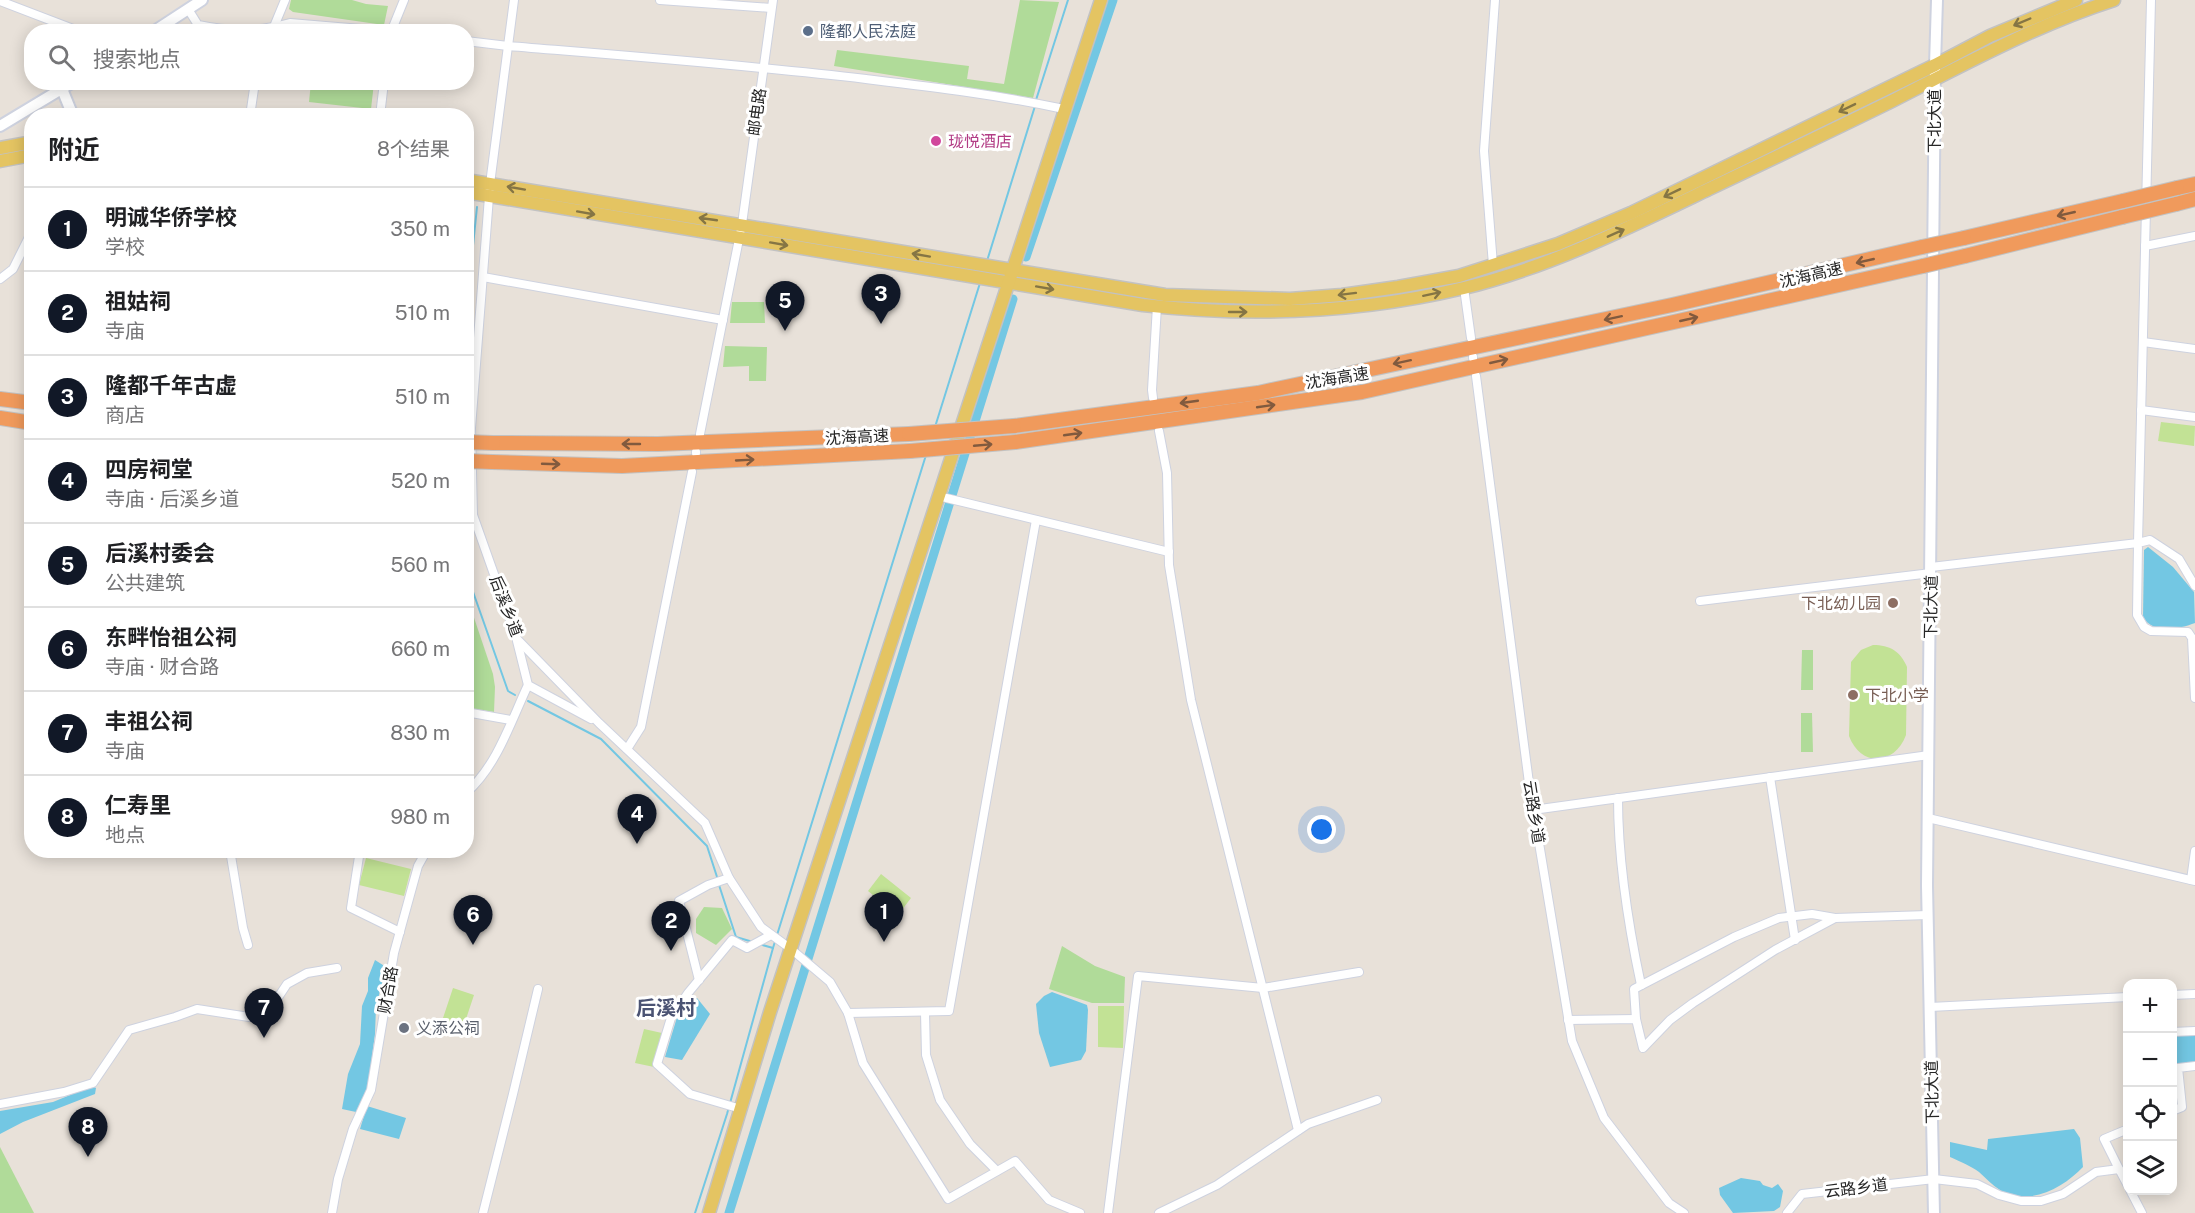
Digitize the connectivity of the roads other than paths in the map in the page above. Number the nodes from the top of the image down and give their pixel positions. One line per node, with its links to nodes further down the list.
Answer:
1 (202, 0): 14 (street)
2 (285, 0): 18 (street)
3 (404, 0): 21 (street)
4 (514, 0): 23 (street, 后溪乡道)
5 (660, 0): 13 (street)
6 (1101, 0): 34 (main road)
7 (1495, 0): 51 (street)
8 (1937, 0): 24 (street, 下北大道)
9 (2076, 0): 24 (main road, one-way to 24)
10 (2114, 0): 26 (main road)
11 (2151, 0): 49 (street)
12 (0, 1): 15 (street)
13 (772, 4): 25 (street, 邮电路)
14 (188, 9): 16 (street); 17 (street)
15 (60, 24)
16 (165, 24)
17 (197, 24)
18 (274, 24)
19 (285, 24): 20 (street)
20 (312, 24)
21 (394, 24)
22 (474, 42): 23 (street)
23 (508, 46): 25 (street); 43 (street, 后溪乡道)
24 (1935, 65): 26 (street, 下北大道); 51 (main road, one-way to 51)
25 (763, 67): 34 (street); 46 (street, 邮电路)
26 (1935, 79): 56 (main road, one-way to 26); 81 (street, 下北大道)
27 (62, 90): 30 (street); 31 (street)
28 (254, 90): 32 (street)
29 (383, 90): 33 (street)
30 (31, 108)
31 (70, 108)
32 (251, 108)
33 (381, 108)
34 (1064, 110): 53 (main road)
35 (24, 112): 36 (street)
36 (0, 126)
37 (24, 144): 38 (main road)
38 (0, 148)
39 (24, 156): 40 (main road)
40 (0, 161)
41 (474, 183): 43 (main road)
42 (2195, 184): 73 (highway, 沈海高速, one-way to 73, bridge)
43 (490, 190): 44 (main road); 46 (main road, one-way to 43); 48 (main road, one-way to 48); 54 (street, 后溪乡道)
44 (474, 191)
45 (2195, 199): 74 (highway, 沈海高速, one-way to 45, bridge)
46 (742, 224): 48 (street, 邮电路); 52 (main road, one-way to 46)
47 (2195, 236): 49 (street)
48 (739, 237): 52 (main road, one-way to 52); 58 (street, 邮电路)
49 (2145, 246): 60 (street)
50 (24, 247): 55 (street)
51 (1493, 265): 53 (main road, one-way to 53)
52 (983, 271): 53 (main road)
53 (1010, 276): 57 (main road, one-way to 57); 76 (main road)
54 (483, 277): 58 (street); 63 (street, 后溪乡道)
55 (0, 279)
56 (1464, 288): 57 (main road, one-way to 56); 59 (street)
57 (1157, 306): 64 (street)
58 (723, 320): 72 (street, 邮电路)
59 (1471, 338)
60 (2143, 342): 61 (street); 67 (street)
61 (2195, 349)
62 (1476, 376): 96 (street, 云路乡道)
63 (474, 390)
64 (1153, 398)
65 (0, 399): 66 (highway)
66 (24, 402)
67 (2141, 410): 68 (street); 79 (street)
68 (2195, 417)
69 (0, 418): 70 (highway)
70 (24, 422)
71 (1159, 430): 80 (street)
72 (700, 434)
73 (474, 442)
74 (474, 461)
75 (692, 472): 91 (street)
76 (939, 496): 78 (street); 111 (main road)
77 (474, 518): 85 (street, 后溪乡道)
78 (1036, 520): 80 (street); 122 (street)
79 (2138, 543): 81 (street); 82 (street); 84 (street)
80 (1169, 552): 116 (street)
81 (1931, 570): 83 (street); 92 (street, 下北大道)
82 (2195, 586)
83 (1700, 601)
84 (2192, 630): 87 (street)
85 (517, 639): 86 (street); 90 (street, 后溪乡道)
86 (528, 685): 89 (street); 90 (street)
87 (2195, 698)
88 (474, 713): 89 (street)
89 (511, 720): 94 (street)
90 (599, 723): 91 (street, 后溪乡道)
91 (627, 749): 102 (street, 后溪乡道)
92 (1929, 755): 93 (street); 97 (street, 下北大道)
93 (1770, 777): 95 (street); 105 (street)
94 (474, 787)
95 (1618, 798): 96 (street); 115 (street)
96 (1533, 810): 125 (street, 云路乡道)
97 (1928, 818): 103 (street); 104 (street, 下北大道)
98 (2195, 851): 103 (street)
99 (231, 858): 110 (street)
100 (359, 858): 107 (street)
101 (422, 858): 107 (street, 财合路)
102 (722, 881): 108 (street, 后溪乡道); 114 (street)
103 (2193, 881)
104 (1928, 915): 106 (street); 121 (street, 下北大道)
105 (1791, 916): 106 (street); 109 (street); 115 (street)
106 (1836, 918): 109 (street)
107 (400, 932): 140 (street, 财合路)
108 (772, 935): 111 (street, 后溪乡道); 114 (street)
109 (1795, 940): 124 (street)
110 (248, 945)
111 (788, 946): 123 (street, 后溪乡道); 131 (main road)
112 (337, 968): 130 (street)
113 (1359, 972): 116 (street)
114 (699, 980): 131 (street)
115 (1641, 985): 124 (street)
116 (1263, 988): 133 (street); 144 (street)
117 (538, 989): 141 (street)
118 (2195, 994): 119 (street)
119 (2177, 995)
120 (2123, 997): 121 (street)
121 (1930, 1007): 138 (street, 下北大道)
122 (925, 1012): 123 (street); 136 (street)
123 (848, 1013): 136 (street, 后溪乡道)
124 (1636, 1019): 125 (street)
125 (1568, 1020): 146 (street, 云路乡道)
126 (2195, 1031): 127 (street)
127 (2177, 1032)
128 (2195, 1066): 132 (street)
129 (1377, 1100): 133 (street)
130 (0, 1104)
131 (738, 1108): 142 (main road)
132 (2177, 1109)
133 (1298, 1130): 145 (street)
134 (2123, 1131): 135 (street)
135 (2119, 1170): 137 (street); 138 (street, 云路乡道)
136 (997, 1171): 143 (street)
137 (2123, 1178)
138 (1934, 1179): 147 (street, 云路乡道); 148 (street, 下北大道)
139 (2132, 1195): 149 (street)
140 (332, 1213)
141 (483, 1213)
142 (709, 1213)
143 (1080, 1213)
144 (1108, 1213)
145 (1159, 1213)
146 (1684, 1213)
147 (1787, 1213)
148 (1934, 1213)
149 (2142, 1213)

